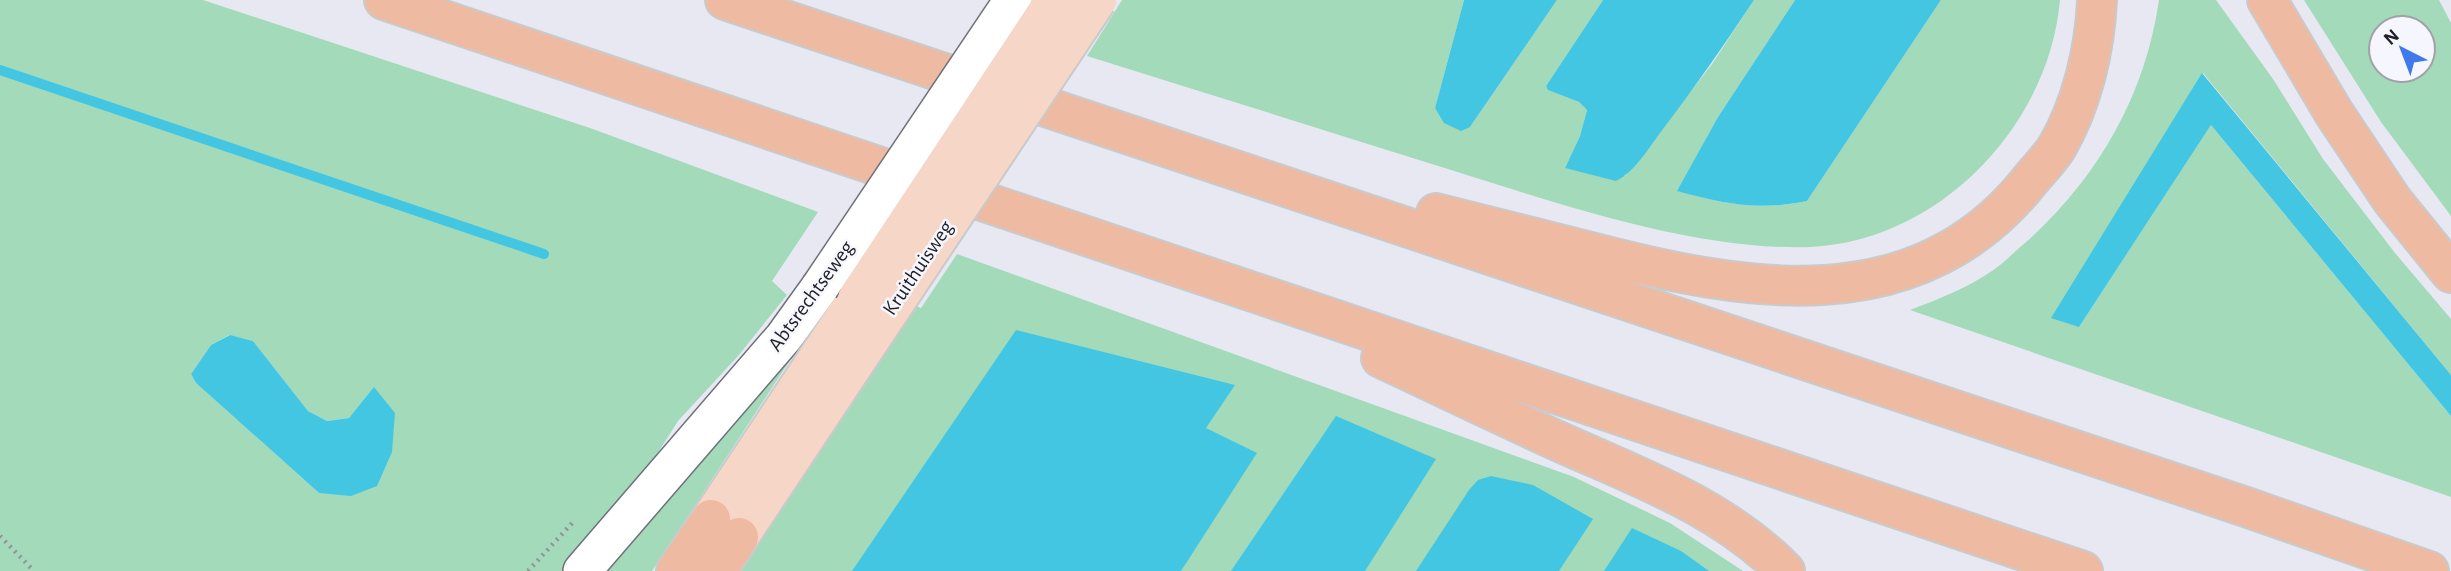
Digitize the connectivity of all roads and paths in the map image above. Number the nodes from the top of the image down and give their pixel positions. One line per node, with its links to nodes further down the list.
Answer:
1 (384, 0): 10 (highway)
2 (725, 0): 8 (highway)
3 (1013, 0): 15 (street, Abtsrechtseweg, bridge)
4 (1055, 0): 11 (main road, Kruithuisweg, bridge)
5 (1097, 0): 11 (main road, Kruithuisweg, bridge)
6 (2097, 0): 8 (highway)
7 (2267, 0): 9 (highway)
8 (1125, 134): 20 (highway)
9 (2451, 273)
10 (1214, 280): 18 (highway); 19 (highway)
11 (874, 304): 12 (main road, Kruithuisweg)
12 (725, 528): 16 (highway); 17 (highway)
13 (0, 536): 14 (path)
14 (34, 571)
15 (582, 571)
16 (676, 571)
17 (718, 571)
18 (1785, 571)
19 (2083, 571)
20 (2429, 571)

